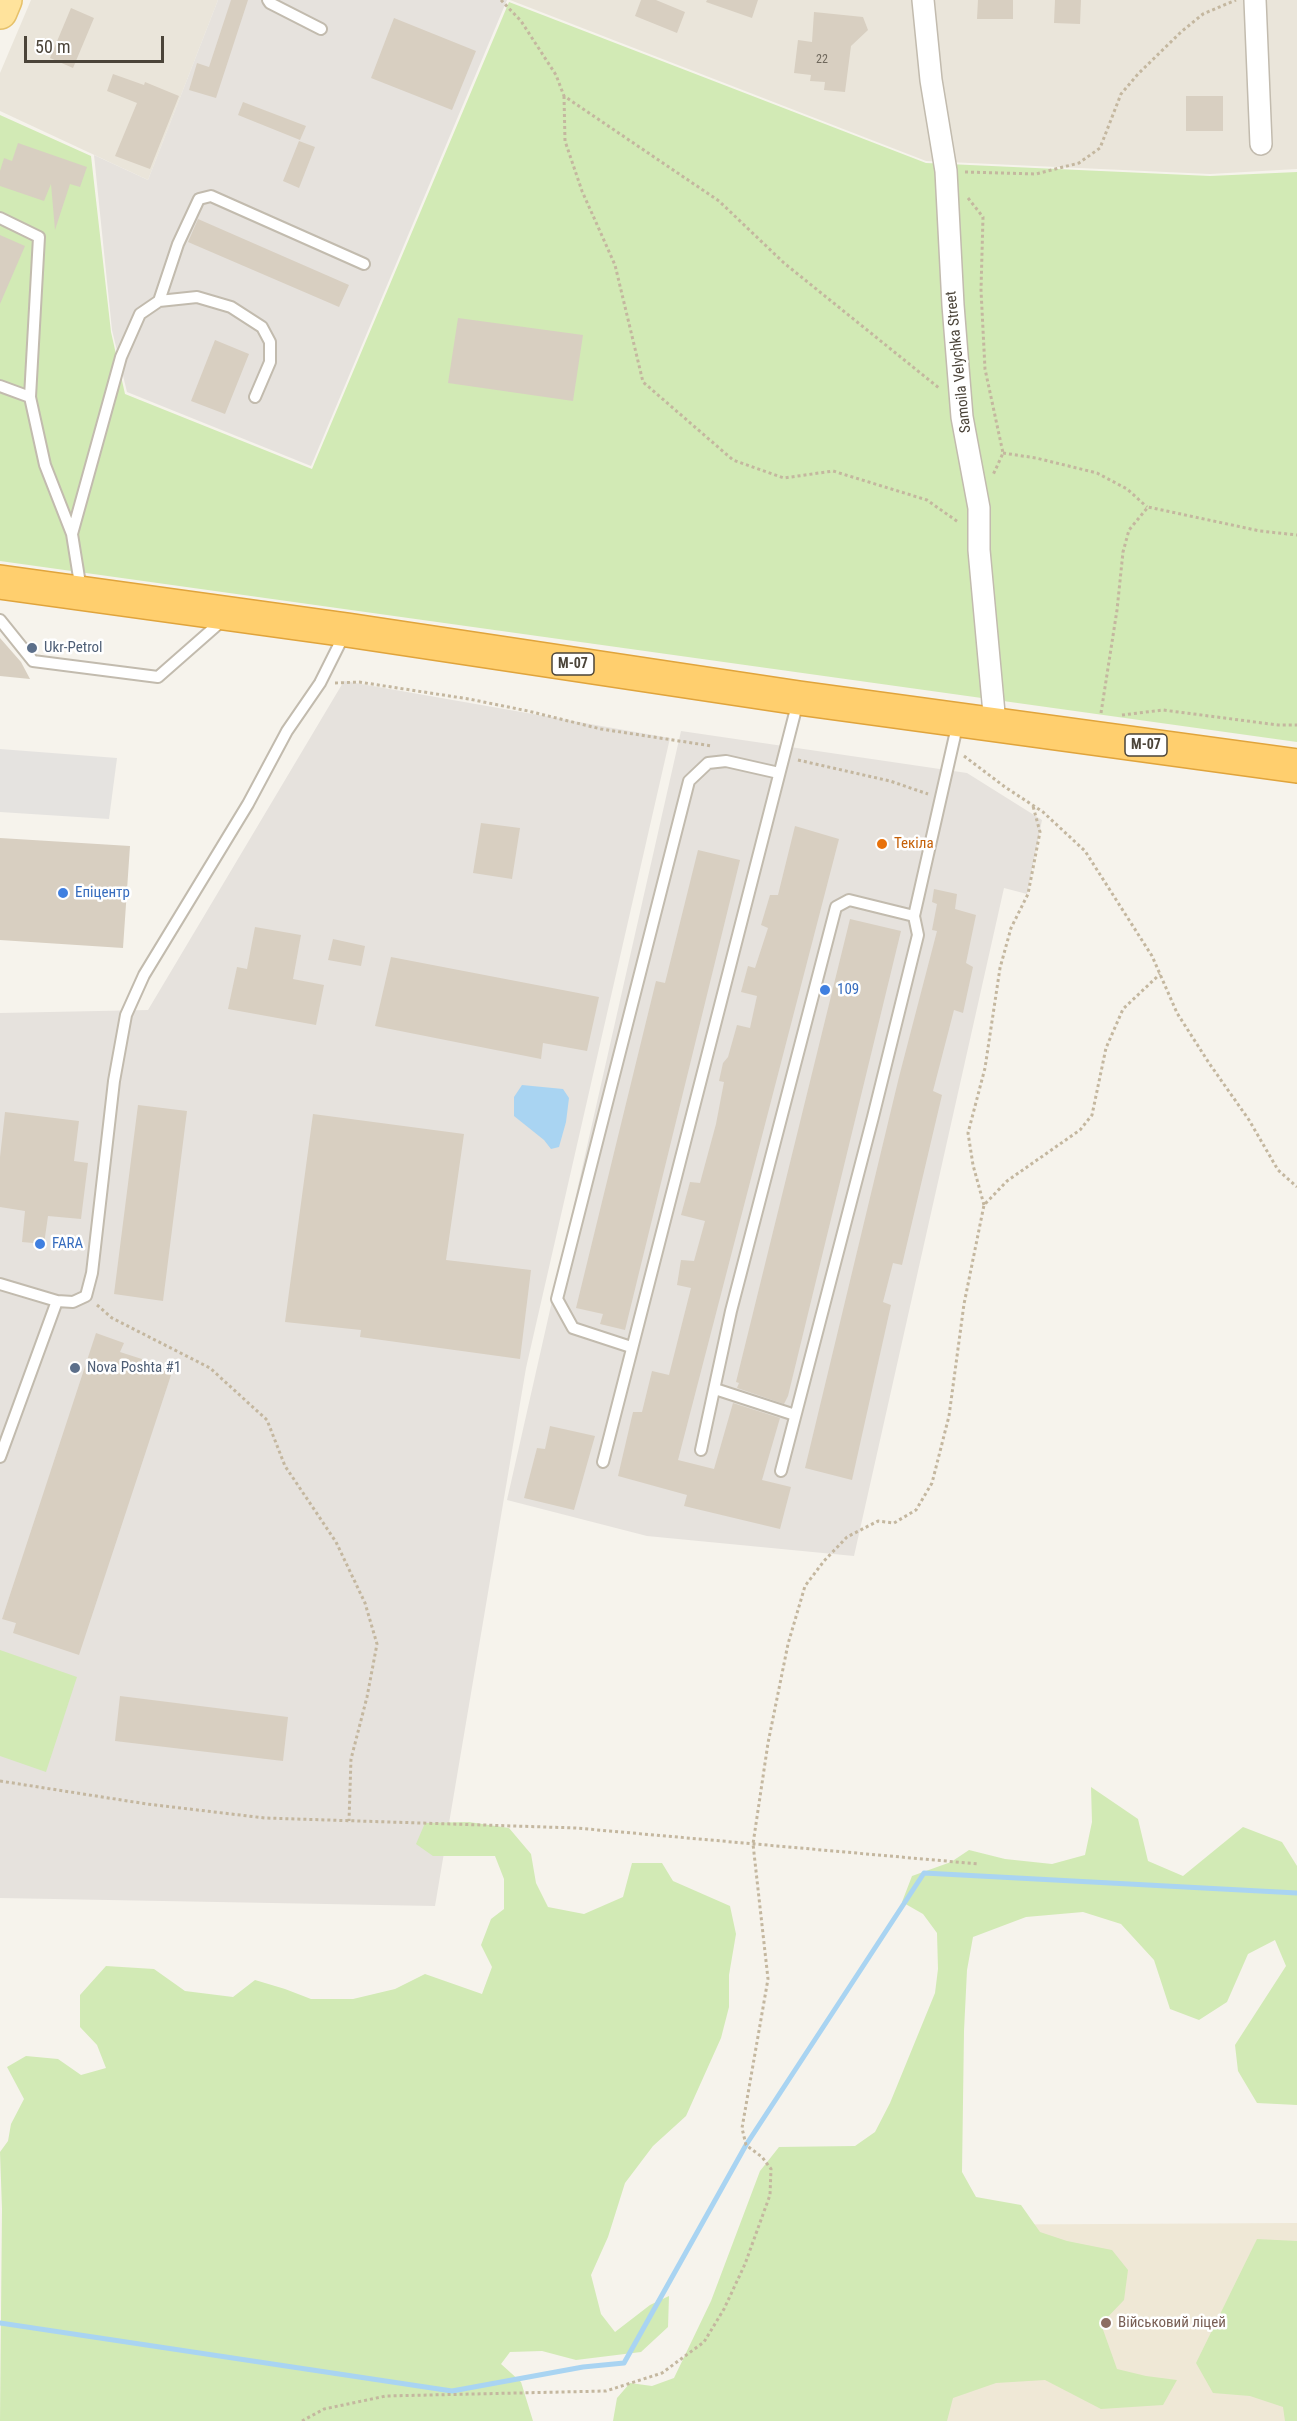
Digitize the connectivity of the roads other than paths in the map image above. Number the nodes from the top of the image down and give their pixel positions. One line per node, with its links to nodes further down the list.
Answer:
1 (5, 0): 5 (main road)
2 (268, 0): 6 (lane)
3 (923, 0): 21 (street, Samoila Velychka Street)
4 (1255, 0): 7 (street)
5 (0, 12)
6 (321, 29)
7 (1261, 144)
8 (0, 218): 12 (lane)
9 (364, 264): 10 (lane)
10 (159, 301): 13 (lane); 14 (lane)
11 (0, 386): 12 (lane)
12 (30, 397): 14 (lane)
13 (255, 397)
14 (72, 534): 16 (lane)
15 (0, 582): 16 (highway, М-07)
16 (82, 594): 17 (highway, М-07)
17 (229, 614): 18 (lane); 19 (highway, М-07)
18 (0, 620)
19 (347, 630): 20 (highway, М-07); 27 (lane)
20 (799, 698): 22 (highway, М-07); 24 (lane)
21 (994, 724): 22 (highway, М-07); 23 (highway, М-07)
22 (956, 733): 25 (lane)
23 (1297, 766)
24 (779, 772): 28 (lane); 28 (lane)
25 (914, 916): 29 (lane); 30 (lane)
26 (0, 1284): 27 (lane)
27 (57, 1301): 32 (lane)
28 (631, 1347): 33 (lane)
29 (715, 1389): 30 (lane); 31 (lane)
30 (795, 1414): 34 (lane)
31 (701, 1450)
32 (0, 1457)
33 (603, 1462)
34 (781, 1471)

